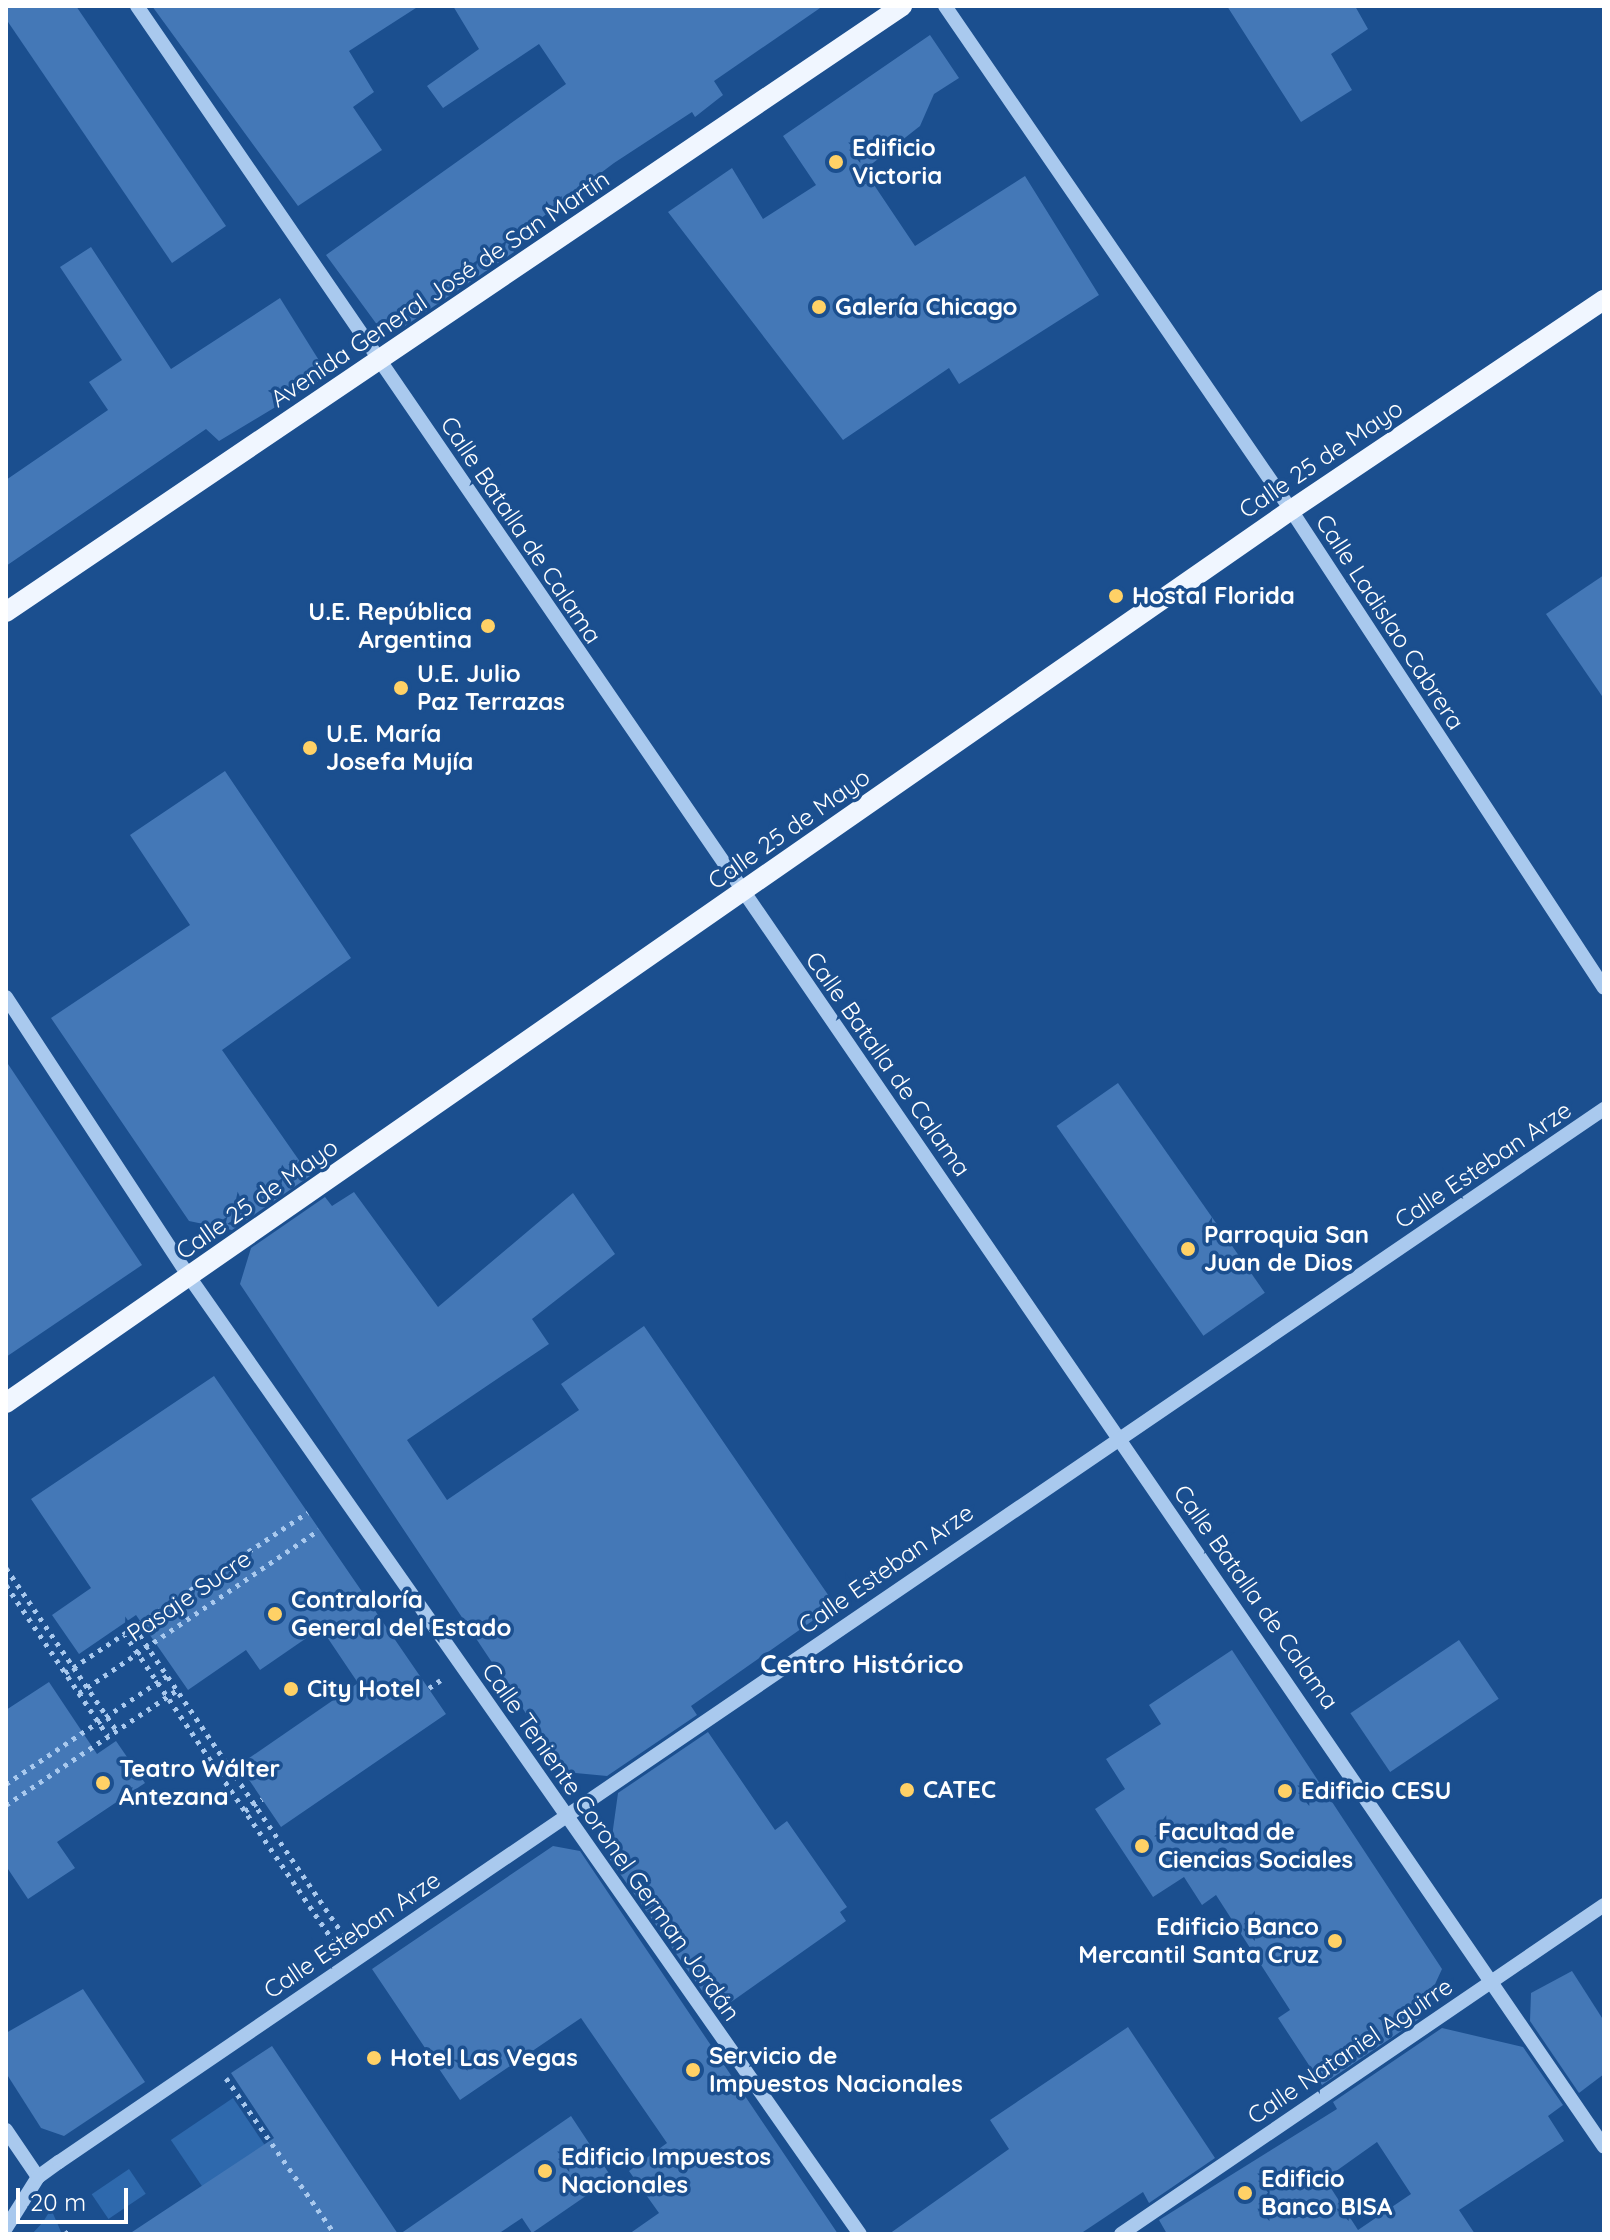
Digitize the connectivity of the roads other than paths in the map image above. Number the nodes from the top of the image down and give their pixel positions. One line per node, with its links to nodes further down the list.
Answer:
1 (137, 6): 5 (street, Calle Batalla de Calama)
2 (902, 6): 5 (main road, Avenida General José de San Martín)
3 (945, 6): 6 (street, Calle Ladislao Cabrera)
4 (1604, 300): 6 (main road, Calle 25 de Mayo)
5 (379, 362): 7 (main road, Avenida General José de San Martín); 8 (street, Calle Batalla de Calama)
6 (1291, 510): 8 (main road, Calle 25 de Mayo); 9 (street, Calle Ladislao Cabrera)
7 (6, 612)
8 (743, 893): 12 (main road, Calle 25 de Mayo); 14 (street, Calle Batalla de Calama)
9 (1604, 988)
10 (6, 997): 12 (street, Calle Teniente Coronel German Jordán)
11 (1604, 1109): 14 (street, Calle Esteban Arze)
12 (190, 1278): 13 (main road, Calle 25 de Mayo); 15 (street, Calle Teniente Coronel German Jordán)
13 (6, 1403)
14 (1117, 1436): 15 (street, Calle Esteban Arze); 17 (street, Calle Batalla de Calama)
15 (569, 1815): 20 (street, Calle Esteban Arze); 22 (street, Calle Teniente Coronel German Jordán)
16 (1604, 1905): 17 (street, Calle Nataniel Aguirre)
17 (1493, 1980): 19 (street, Calle Batalla de Calama); 23 (street, Calle Nataniel Aguirre)
18 (6, 2130): 20 (street)
19 (1604, 2147)
20 (38, 2177): 21 (street)
21 (6, 2228)
22 (860, 2234)
23 (1121, 2234)

